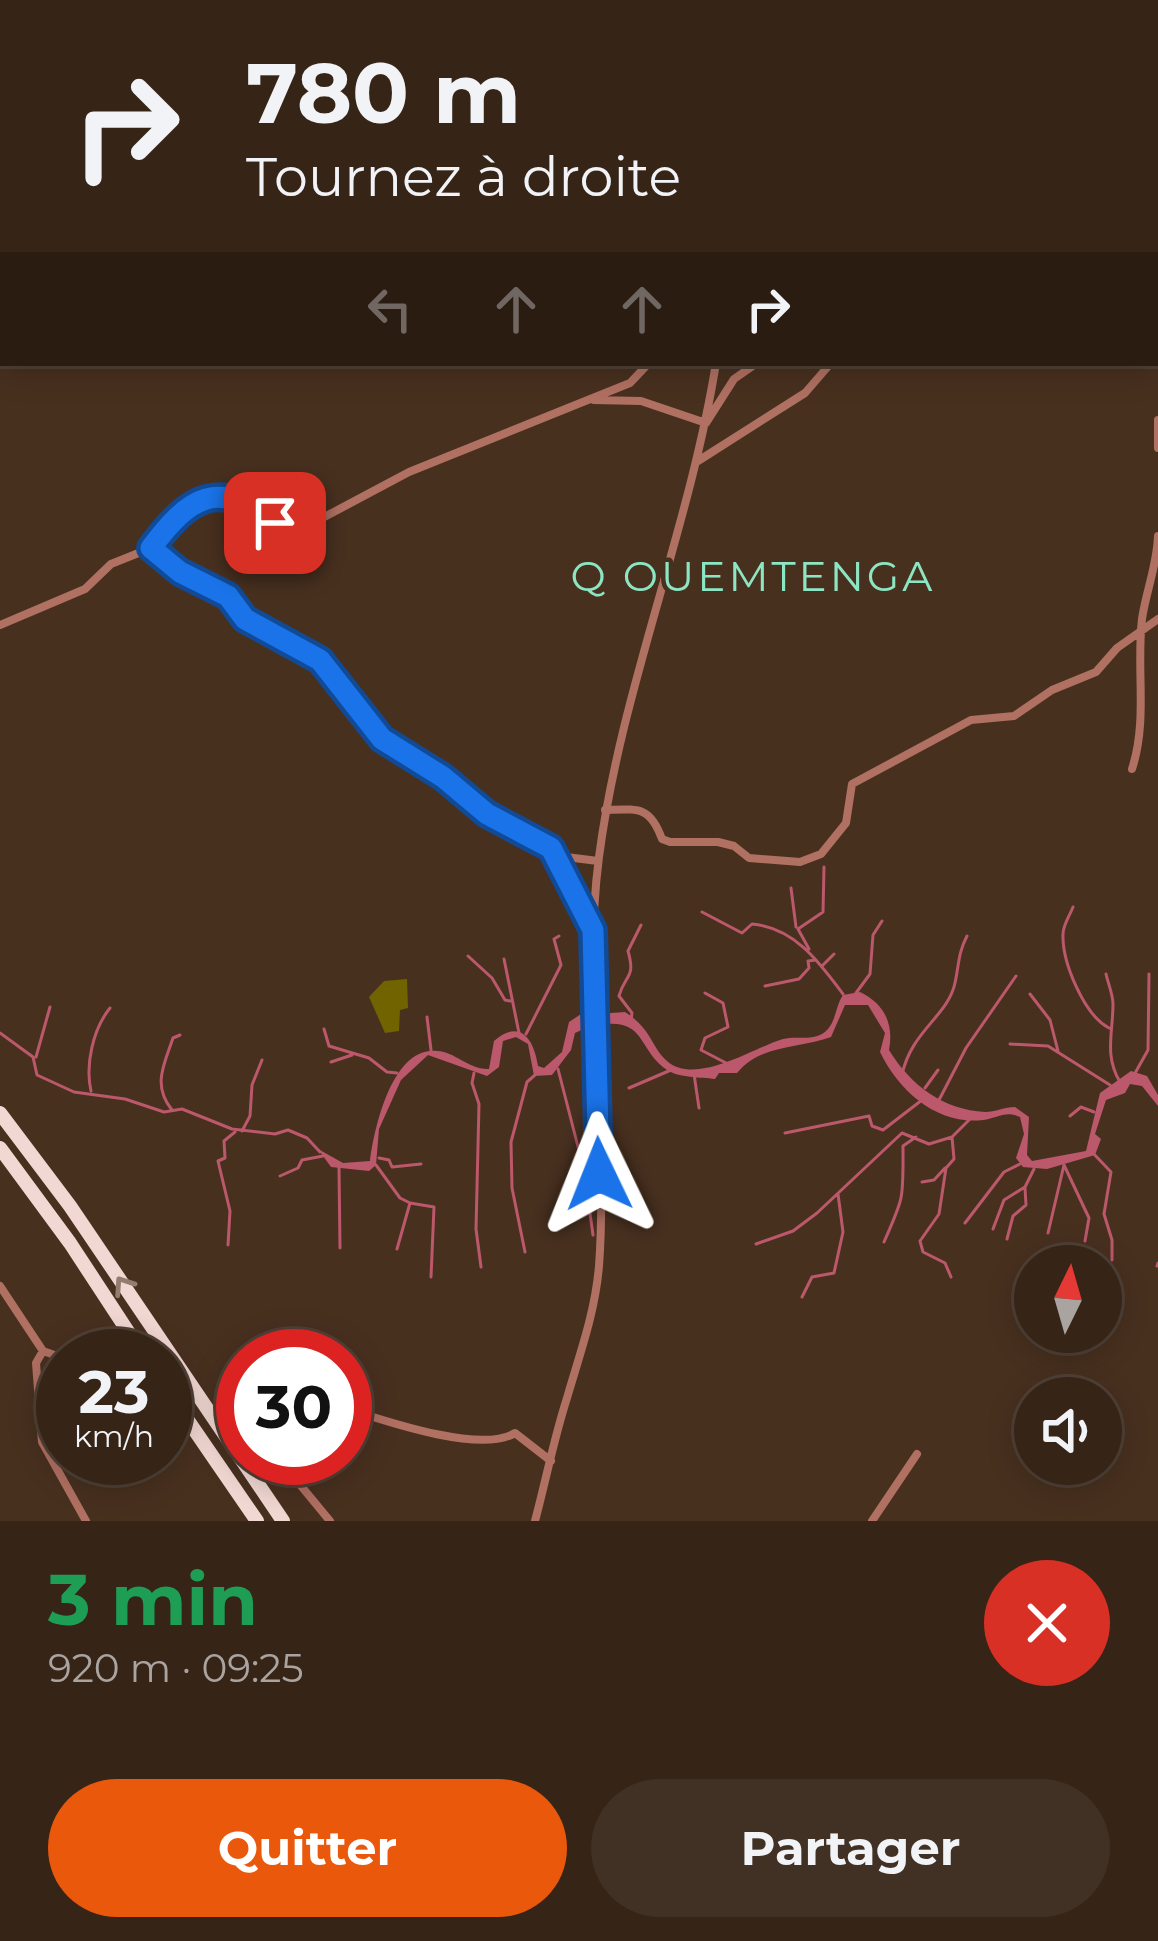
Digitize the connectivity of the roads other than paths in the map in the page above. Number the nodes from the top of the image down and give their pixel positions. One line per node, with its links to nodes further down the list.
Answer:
1 (646, 366): 5 (street)
2 (716, 366): 7 (street)
3 (753, 366): 7 (street)
4 (828, 366): 9 (street)
5 (584, 400): 7 (street); 11 (street)
6 (1158, 420): 8 (street)
7 (706, 423): 9 (street)
8 (1158, 448)
9 (698, 461): 16 (street)
10 (1158, 536): 14 (street)
11 (151, 548): 13 (street); 17 (street)
12 (1158, 619): 14 (street)
13 (0, 626)
14 (1141, 630): 15 (street); 16 (street)
15 (1132, 769)
16 (605, 810): 18 (street)
17 (556, 856): 18 (street); 19 (street)
18 (598, 861): 19 (street)
19 (593, 930): 28 (street)
20 (0, 1113): 33 (highway, one-way to 20)
21 (0, 1148): 23 (highway)
22 (0, 1286): 24 (street)
23 (126, 1329)
24 (36, 1340)
25 (372, 1416): 28 (street)
26 (192, 1427): 32 (highway)
27 (917, 1454): 36 (street)
28 (551, 1461): 35 (street)
29 (66, 1485): 31 (street)
30 (300, 1485): 34 (street)
31 (86, 1521)
32 (256, 1521)
33 (283, 1521)
34 (330, 1521)
35 (536, 1521)
36 (872, 1521)

